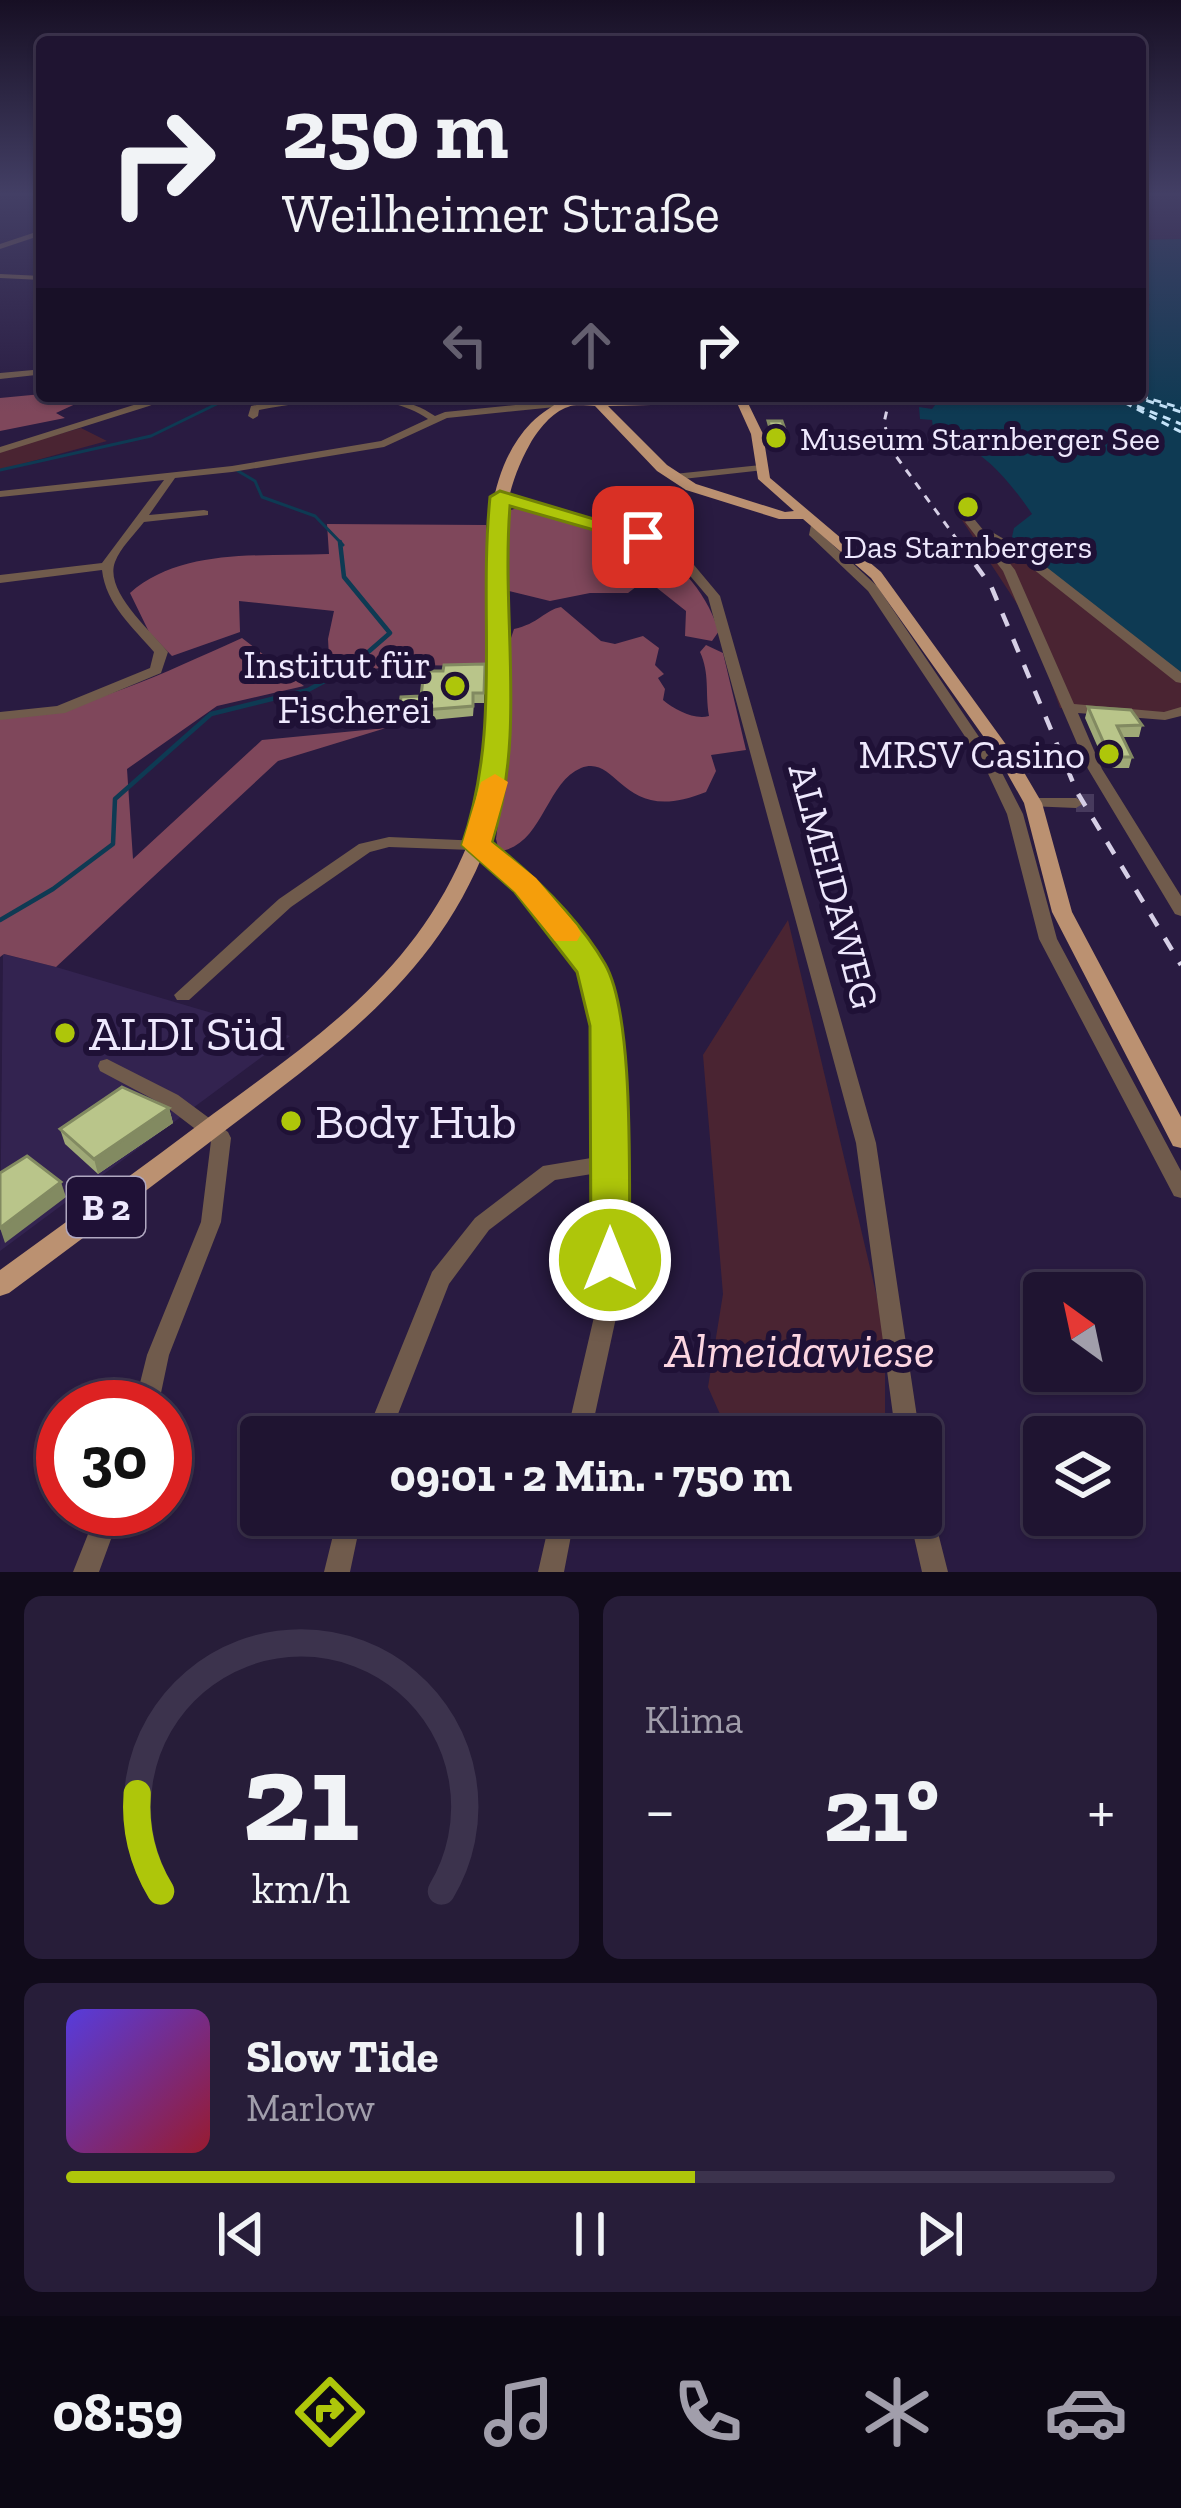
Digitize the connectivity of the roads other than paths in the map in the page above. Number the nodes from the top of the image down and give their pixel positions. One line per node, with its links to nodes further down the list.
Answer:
1 (0, 276): 2 (street)
2 (36, 278)
3 (34, 373): 4 (street)
4 (0, 376)
5 (138, 402): 18 (street)
6 (292, 402): 17 (street)
7 (391, 402): 16 (street)
8 (466, 402): 9 (street); 16 (street)
9 (523, 402)
10 (550, 402): 16 (street)
11 (567, 402): 23 (main road, B 2)
12 (585, 402): 15 (main road)
13 (641, 402): 15 (main road)
14 (744, 402): 19 (main road)
15 (600, 404): 21 (main road)
16 (428, 414): 20 (street)
17 (253, 416)
18 (0, 450)
19 (761, 468): 21 (street); 26 (main road)
20 (171, 477): 22 (street); 25 (street)
21 (674, 477): 26 (main road)
22 (0, 494)
23 (500, 497): 35 (main road, B 2); 47 (street, ALMEIDAWEG)
24 (204, 513): 25 (street)
25 (138, 519): 27 (street)
26 (811, 520): 33 (main road); 42 (street)
27 (108, 566): 28 (street); 32 (street)
28 (0, 579)
29 (1181, 679): 30 (street)
30 (1067, 708): 31 (street); 36 (street)
31 (1181, 711)
32 (0, 716)
33 (1033, 802): 34 (street); 40 (main road)
34 (1076, 803)
35 (476, 845): 37 (street); 39 (main road, B 2); 41 (street)
36 (1181, 910)
37 (183, 995)
38 (107, 1066): 39 (street)
39 (212, 1128): 43 (main road, B 2); 44 (street)
40 (1181, 1139)
41 (607, 1164): 45 (street); 46 (street)
42 (1181, 1190)
43 (0, 1286)
44 (152, 1380)
45 (385, 1416)
46 (583, 1416)
47 (905, 1416)
48 (100, 1536): 52 (street)
49 (345, 1536): 53 (street)
50 (559, 1536): 54 (street)
51 (926, 1536): 55 (street)
52 (86, 1572)
53 (337, 1572)
54 (551, 1572)
55 (935, 1572)

